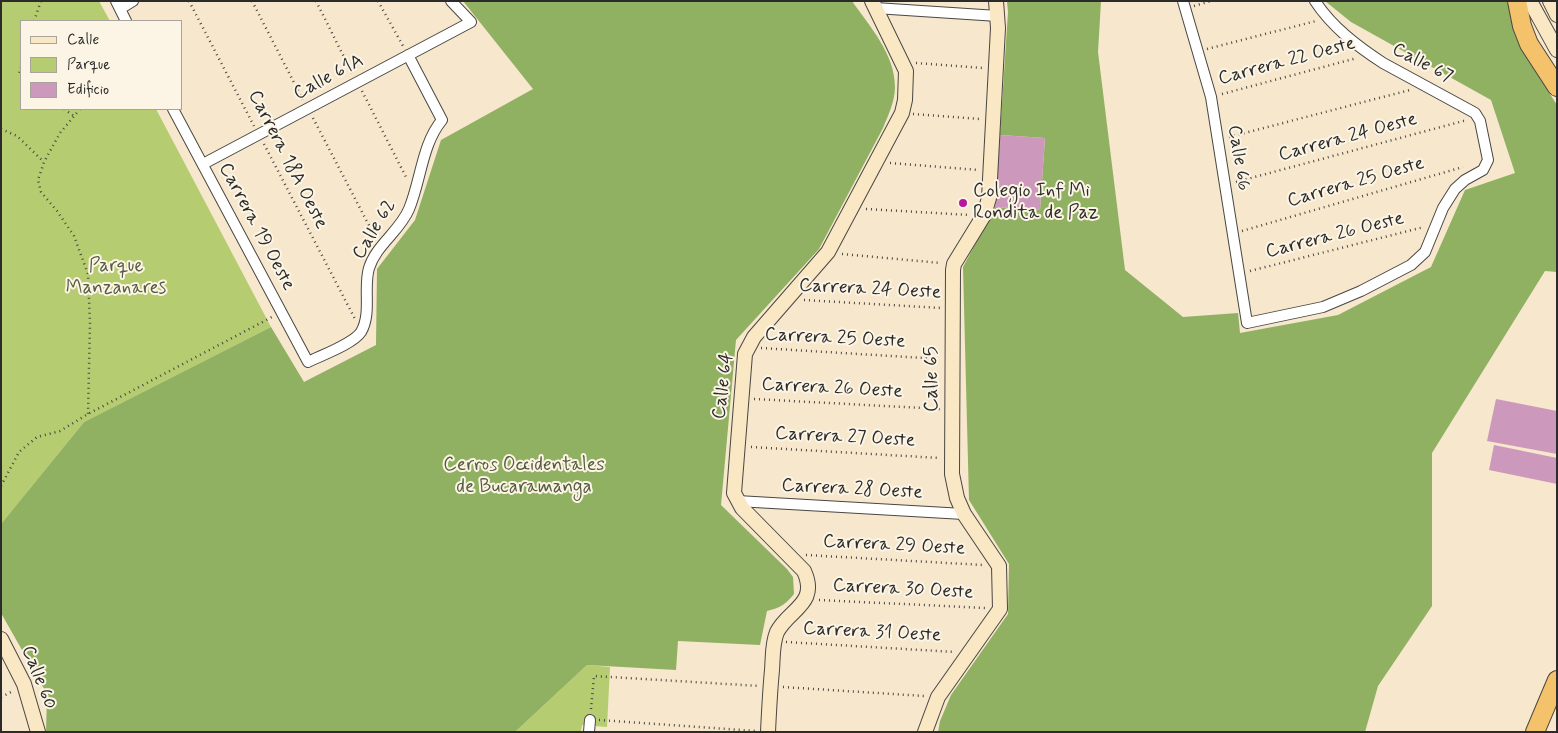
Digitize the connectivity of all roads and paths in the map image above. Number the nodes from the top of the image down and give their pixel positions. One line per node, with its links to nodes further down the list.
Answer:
1 (41, 1): 20 (path)
2 (134, 1): 14 (street)
3 (189, 1): 41 (path, Carrera 18A Oeste)
4 (252, 1): 32 (path)
5 (316, 1): 28 (path)
6 (378, 1): 25 (path)
7 (451, 1): 25 (street, Calle 61A)
8 (996, 1): 18 (street, Calle 65)
9 (1211, 1): 16 (path)
10 (1315, 1): 19 (street, Calle 67)
11 (1517, 1): 30 (highway)
12 (1530, 1): 22 (street)
13 (1550, 1): 17 (street)
14 (118, 5): 21 (street)
15 (873, 5): 18 (street); 26 (street, Calle 64)
16 (1184, 5): 23 (street, Calle 66)
17 (1557, 15)
18 (998, 16): 27 (street, Calle 65)
19 (1328, 18): 23 (path); 24 (street, Calle 67)
20 (34, 20)
21 (126, 20)
22 (1557, 50)
23 (1198, 51): 31 (street, Calle 66)
24 (1370, 54): 29 (street, Calle 67); 31 (path, Carrera 22 Oeste)
25 (408, 56): 28 (street, Calle 61A); 49 (street, Calle 62)
26 (902, 61): 27 (path); 36 (street, Calle 64)
27 (996, 69): 39 (street, Calle 65)
28 (357, 82): 32 (street, Calle 61A); 49 (path)
29 (1426, 86): 38 (street, Calle 67); 42 (path)
30 (1557, 87)
31 (1211, 96): 42 (street, Calle 66)
32 (308, 108): 41 (street, Calle 61A); 54 (path)
33 (65, 110): 37 (path)
34 (79, 110): 37 (path)
35 (174, 110): 45 (street, Carrera 19 Oeste)
36 (902, 113): 39 (path); 44 (street, Calle 64)
37 (74, 116): 43 (path)
38 (1478, 118): 46 (street); 48 (path, Carrera 24 Oeste)
39 (993, 120): 47 (street, Calle 65)
40 (1, 129): 43 (path)
41 (259, 135): 45 (street, Calle 61A); 61 (path, Carrera 18A Oeste)
42 (1218, 140): 48 (street, Calle 66)
43 (44, 162): 66 (path)
44 (876, 162): 47 (path); 50 (street, Calle 64)
45 (203, 164): 60 (street, Carrera 19 Oeste)
46 (1487, 164): 52 (street); 53 (path, Carrera 25 Oeste)
47 (990, 171): 51 (street, Calle 65)
48 (1225, 184): 53 (street, Calle 66)
49 (414, 194): 54 (street, Calle 62)
50 (852, 208): 51 (path); 55 (street, Calle 64)
51 (984, 215): 56 (street, Calle 65)
52 (1437, 224): 57 (path, Carrera 26 Oeste); 57 (street, Calle 66)
53 (1232, 234): 57 (street, Calle 66)
54 (381, 248): 61 (street, Calle 62)
55 (828, 252): 56 (path); 58 (street, Calle 64)
56 (954, 264): 59 (street, Calle 65)
57 (1239, 274)
58 (787, 299): 59 (path, Carrera 24 Oeste); 62 (street, Calle 64)
59 (952, 309): 63 (street, Calle 65)
60 (282, 311): 61 (street, Carrera 19 Oeste); 66 (path)
61 (361, 331)
62 (747, 348): 63 (path, Carrera 25 Oeste); 64 (street, Calle 64)
63 (952, 360): 65 (street, Calle 65)
64 (740, 398): 65 (path, Carrera 26 Oeste); 67 (street, Calle 64)
65 (952, 410): 68 (street, Calle 65)
66 (88, 414): 69 (path)
67 (737, 446): 68 (path, Carrera 27 Oeste); 70 (street, Calle 64)
68 (952, 458): 71 (street, Calle 65)
69 (1, 486)
70 (737, 501): 71 (street, Carrera 28 Oeste); 72 (street)
71 (964, 514): 73 (street, Calle 65)
72 (787, 554): 73 (path, Carrera 29 Oeste); 74 (street)
73 (1000, 566): 75 (street)
74 (805, 599): 75 (path, Carrera 30 Oeste); 77 (street)
75 (1000, 609): 78 (street)
76 (1, 639): 83 (street, Calle 60)
77 (774, 642): 78 (path, Carrera 31 Oeste); 85 (street)
78 (969, 653): 86 (street)
79 (594, 676): 82 (path)
80 (1557, 680): 81 (highway)
81 (1542, 712): 87 (highway); 88 (highway)
82 (590, 720): 84 (street); 85 (path)
83 (38, 732)
84 (589, 732)
85 (768, 732)
86 (925, 732)
87 (1535, 732)
88 (1544, 732)

